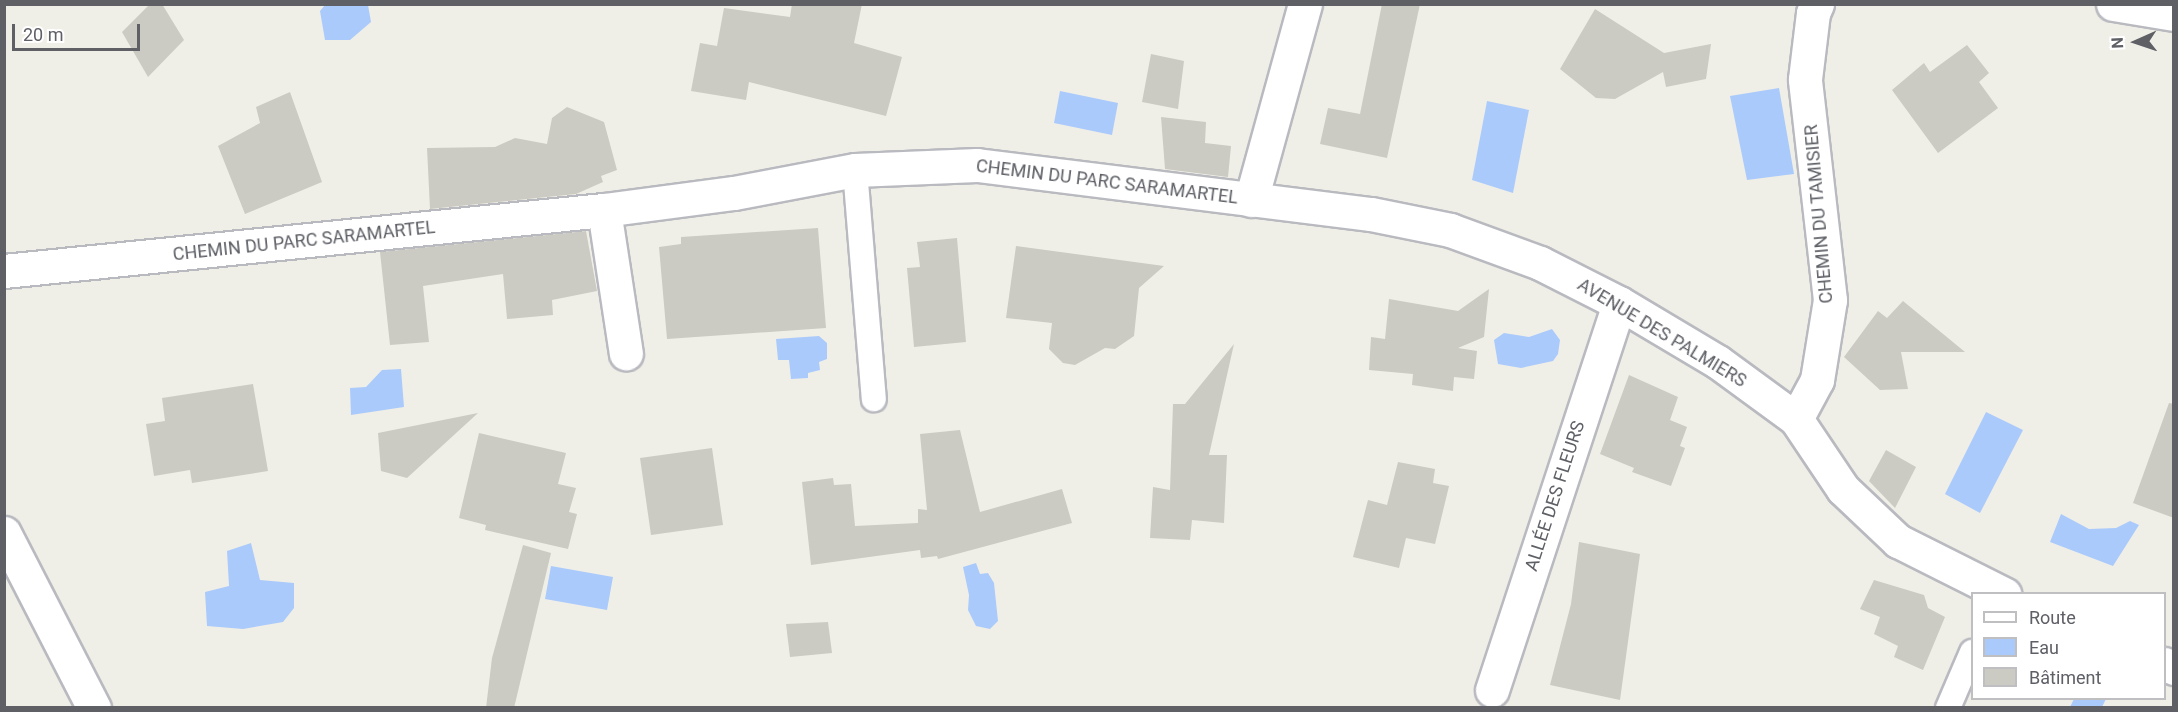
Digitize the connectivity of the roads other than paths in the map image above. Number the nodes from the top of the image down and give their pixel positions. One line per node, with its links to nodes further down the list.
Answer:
1 (1305, 4): 6 (street)
2 (1817, 4): 12 (street, CHEMIN DU TAMISIER)
3 (2113, 4): 4 (street)
4 (2174, 14)
5 (855, 170): 6 (street, CHEMIN DU PARC SARAMARTEL); 7 (street, CHEMIN DU PARC SARAMARTEL); 11 (lane)
6 (1251, 200): 9 (street, AVENUE DES PALMIERS)
7 (604, 210): 8 (street, CHEMIN DU PARC SARAMARTEL); 10 (street)
8 (4, 271)
9 (1619, 303): 12 (street, AVENUE DES PALMIERS); 16 (street, ALLÉE DES FLEURS)
10 (626, 353)
11 (874, 399)
12 (1796, 419): 14 (street, AVENUE DES PALMIERS)
13 (4, 533): 17 (street)
14 (1999, 592)
15 (1971, 654): 18 (lane)
16 (1492, 690)
17 (94, 708)
18 (1948, 708)

